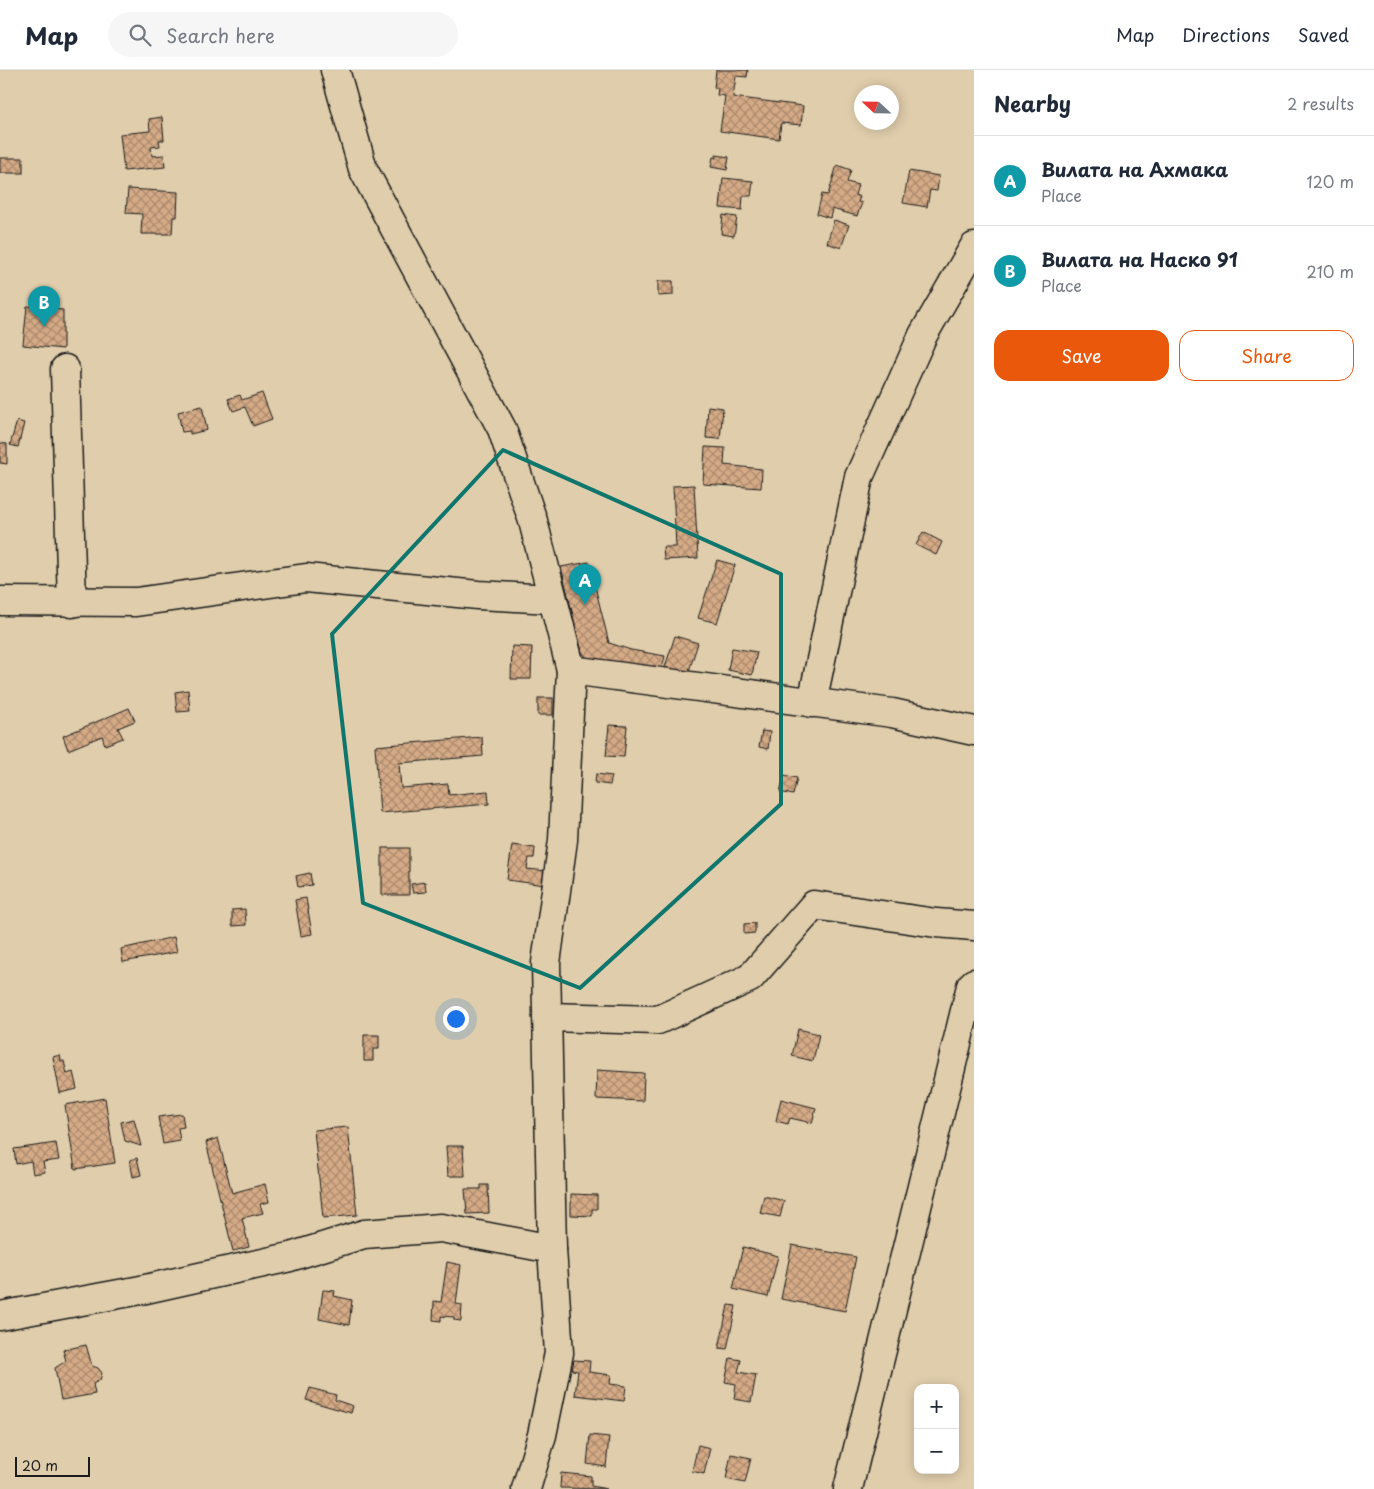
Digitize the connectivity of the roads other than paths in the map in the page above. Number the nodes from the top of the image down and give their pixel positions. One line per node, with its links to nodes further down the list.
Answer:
1 (335, 70): 4 (street)
2 (974, 247): 8 (street)
3 (65, 369): 6 (street)
4 (551, 599): 6 (street); 7 (street)
5 (0, 601): 6 (street)
6 (72, 603)
7 (571, 670): 8 (street); 12 (street)
8 (812, 703): 9 (street)
9 (974, 731)
10 (974, 926): 12 (street)
11 (974, 983): 16 (street)
12 (547, 1017): 13 (street)
13 (552, 1249): 14 (street); 15 (street)
14 (0, 1316)
15 (526, 1489)
16 (848, 1489)

